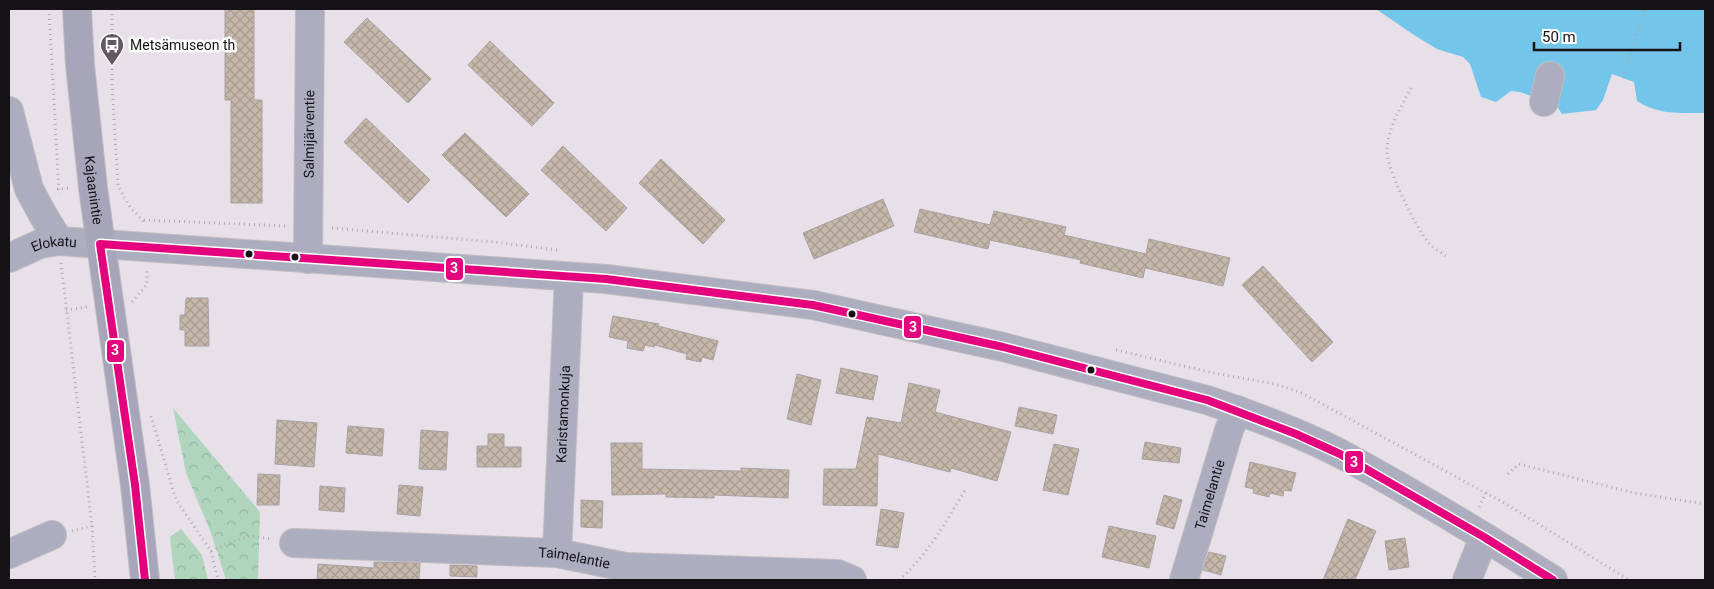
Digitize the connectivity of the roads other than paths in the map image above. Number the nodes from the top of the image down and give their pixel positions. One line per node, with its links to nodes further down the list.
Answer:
1 (77, 9): 5 (main road, Kajaanintie)
2 (310, 9): 7 (street, Salmijärventie)
3 (9, 111): 4 (street)
4 (59, 241): 5 (street, Elokatu); 6 (street, Elokatu)
5 (100, 244): 7 (street, Elokatu); 15 (main road, Kajaanintie)
6 (9, 258)
7 (308, 259): 8 (street, Elokatu)
8 (568, 277): 9 (street, Elokatu); 13 (street, Karistamonkuja)
9 (1237, 410): 11 (street, Elokatu); 17 (street, Taimelantie)
10 (52, 535): 14 (street)
11 (1484, 537): 18 (street); 19 (street, Elokatu)
12 (294, 543): 13 (street, Taimelantie)
13 (556, 553): 16 (street, Taimelantie)
14 (9, 554)
15 (145, 580)
16 (852, 580)
17 (1184, 580)
18 (1467, 580)
19 (1553, 580)

